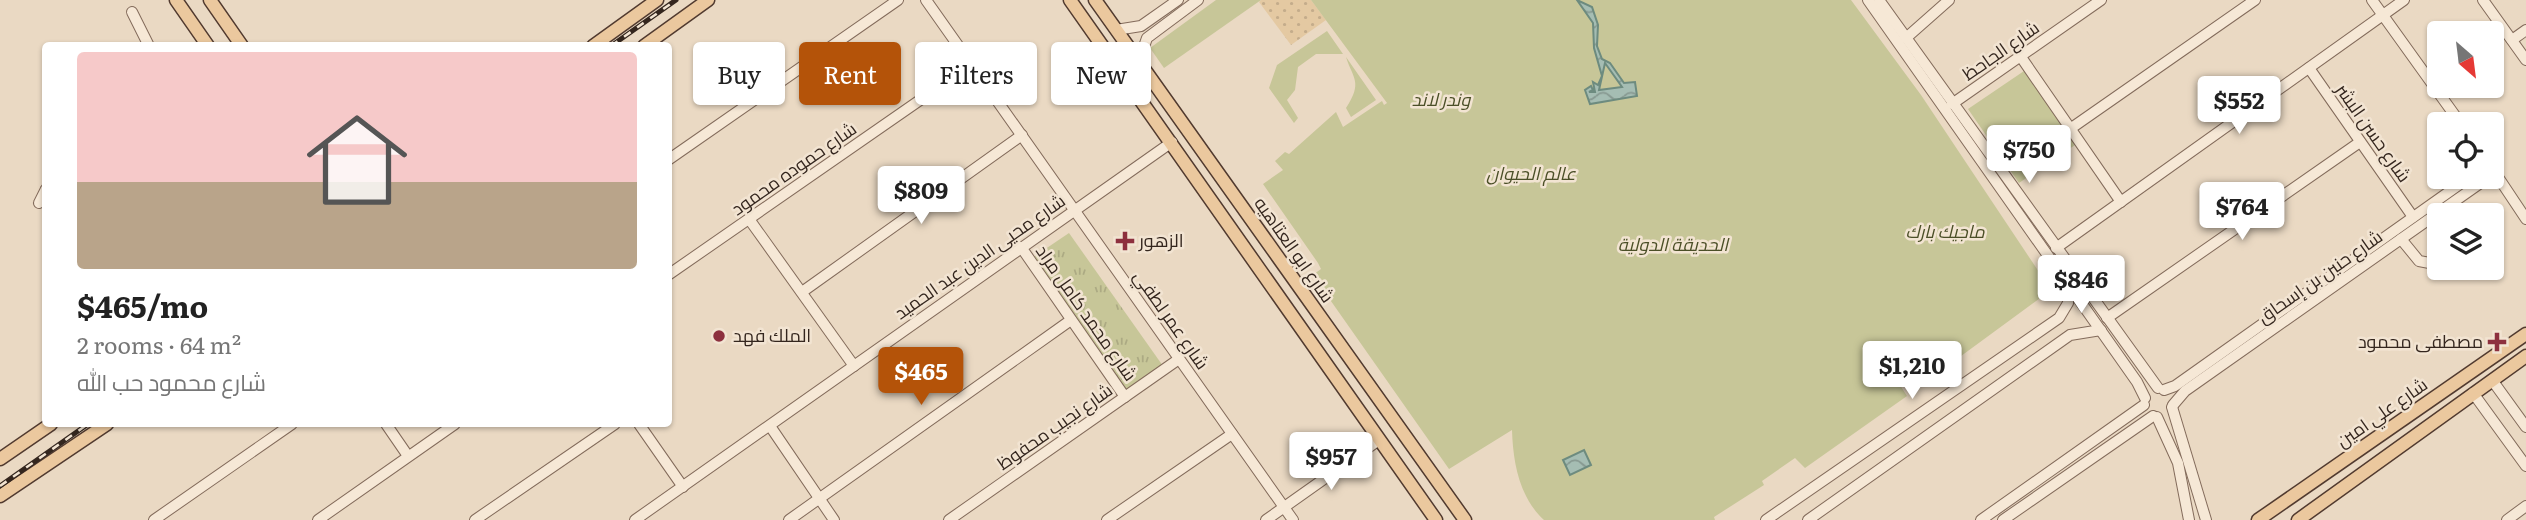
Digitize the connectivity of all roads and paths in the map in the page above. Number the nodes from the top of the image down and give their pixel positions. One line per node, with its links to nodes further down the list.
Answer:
1 (176, 0): 27 (main road)
2 (210, 0): 28 (main road)
3 (657, 0): 29 (main road)
4 (708, 0): 30 (main road)
5 (898, 0): 46 (street)
6 (926, 0): 31 (street, شارع عمر لطفي)
7 (1070, 0): 44 (main road)
8 (1095, 0): 22 (main road, شارع ابو العتاهيه)
9 (1178, 0): 21 (street)
10 (1198, 0): 21 (street)
11 (1868, 0): 64 (street)
12 (1879, 0): 24 (street)
13 (1948, 0): 24 (street)
14 (2101, 0): 34 (street, شارع الجاحظ)
15 (2255, 0): 42 (street)
16 (2372, 0): 20 (street)
17 (2404, 0): 20 (street)
18 (2483, 0): 25 (street)
19 (132, 12): 26 (street)
20 (2383, 15): 36 (street); 41 (street)
21 (1154, 24): 22 (street); 33 (street)
22 (1116, 30): 32 (main road, شارع ابو العتاهيه)
23 (2526, 30): 25 (street)
24 (1906, 38): 39 (street)
25 (2512, 40): 35 (street)
26 (147, 42)
27 (205, 42)
28 (239, 42)
29 (602, 42)
30 (650, 42)
31 (956, 42)
32 (1125, 42)
33 (1144, 42)
34 (2021, 57): 39 (street, شارع الجاحظ); 42 (street)
35 (2526, 60)
36 (2309, 68): 45 (street, شارع حسن البشر); 51 (street)
37 (1151, 78): 112 (main road, شارع ابو العتاهيه)
38 (915, 104): 56 (street, شارع حموده محمود)
39 (1952, 104): 61 (street)
40 (1001, 105): 43 (street, شارع عمر لطفي)
41 (2452, 112)
42 (2070, 129): 51 (street)
43 (1023, 135): 54 (street, شارع عمر لطفي); 65 (street)
44 (1172, 142): 54 (street, شارع محيى الدين عبد الحميد); 92 (main road)
45 (2360, 142): 55 (street, شارع حسن البشر); 67 (street)
46 (672, 157)
47 (2458, 189): 55 (street, شارع حنين بن إسحاق)
48 (2463, 189): 53 (street, شارع حنين بن إسحاق)
49 (2504, 189): 57 (street)
50 (42, 197): 52 (street)
51 (2121, 201): 61 (street)
52 (39, 203)
53 (2452, 203)
54 (1075, 209): 60 (street, شارع محيى الدين عبد الحميد); 73 (street, شارع عمر لطفي)
55 (2413, 217): 76 (street, شارع حنين بن إسحاق)
56 (749, 219): 63 (street, شارع حموده محمود); 65 (street)
57 (2526, 219)
58 (2427, 223): 59 (street, شارع حنين بن إسحاق)
59 (2401, 239): 62 (street); 80 (street, شارع حنين بن إسحاق)
60 (1021, 247): 68 (street, شارع محمد كامل مراد); 74 (street, شارع محيى الدين عبد الحميد)
61 (2056, 248): 67 (street)
62 (2427, 263)
63 (672, 272)
64 (2069, 286): 66 (street); 69 (street)
65 (802, 292): 74 (street)
66 (2059, 318): 71 (street); 113 (street)
67 (2107, 318): 76 (street)
68 (1071, 320): 78 (street, شارع محمد كامل مراد); 98 (street)
69 (2101, 330): 71 (street); 79 (street)
70 (2526, 334): 119 (main road, شارع علي امين)
71 (2070, 335): 114 (street)
72 (2526, 356): 75 (main road, شارع علي امين)
73 (1179, 359): 78 (street, شارع نجيب محفوظ); 91 (street, شارع عمر لطفي)
74 (854, 366): 82 (street, شارع محيى الدين عبد الحميد)
75 (2492, 380): 77 (main road, شارع علي امين); 90 (street)
76 (2161, 389): 79 (street); 80 (street)
77 (2473, 393): 95 (street); 120 (main road, شارع علي امين)
78 (1125, 397): 107 (street, شارع نجيب محفوظ)
79 (2144, 401): 81 (street); 115 (street)
80 (2172, 406): 81 (street); 118 (street)
81 (2155, 417): 116 (street); 117 (street)
82 (770, 426): 96 (street, شارع محيى الدين عبد الحميد); 98 (street)
83 (47, 427): 94 (main road)
84 (103, 427): 97 (main road)
85 (288, 427): 101 (street)
86 (388, 427): 93 (street)
87 (451, 427): 93 (street)
88 (611, 427): 103 (street)
89 (641, 427): 96 (street)
90 (2526, 427)
91 (1232, 434): 100 (street, شارع عمر لطفي); 108 (street)
92 (1379, 440): 100 (street); 111 (main road)
93 (408, 456): 102 (street)
94 (0, 459)
95 (2526, 466)
96 (683, 487): 104 (street, شارع محيى الدين عبد الحميد)
97 (0, 496)
98 (819, 499): 105 (street); 106 (street)
99 (2526, 506): 121 (street)
100 (1284, 507): 109 (street); 110 (street, شارع عمر لطفي)
101 (154, 520)
102 (318, 520)
103 (475, 520)
104 (635, 520)
105 (789, 520)
106 (834, 520)
107 (950, 520)
108 (1107, 520)
109 (1266, 520)
110 (1293, 520)
111 (1436, 520)
112 (1465, 520)
113 (1766, 520)
114 (1808, 520)
115 (1981, 520)
116 (2003, 520)
117 (2189, 520)
118 (2206, 520)
119 (2258, 520)
120 (2298, 520)
121 (2507, 520)

